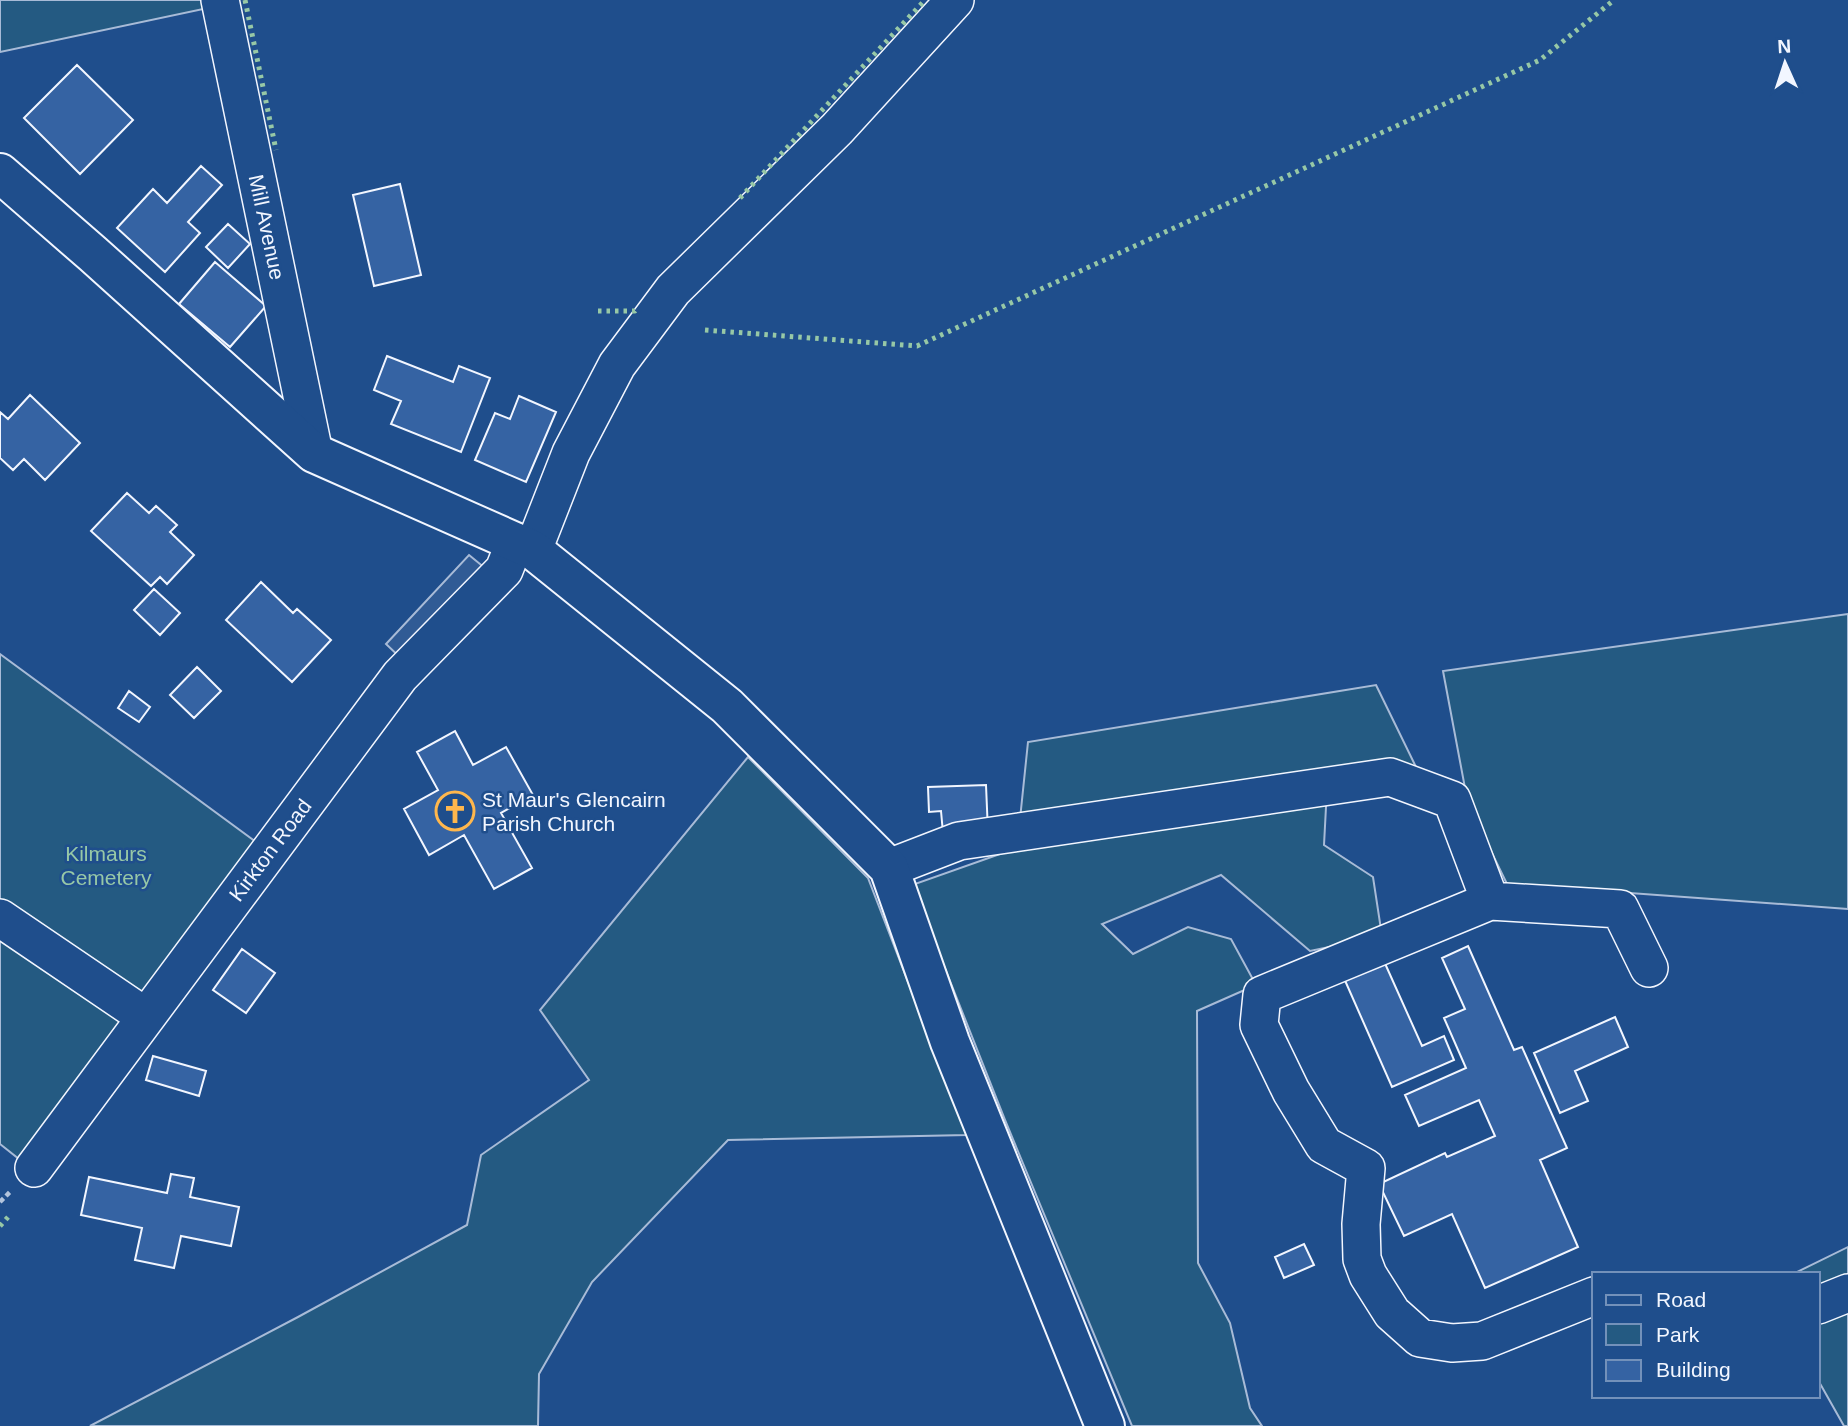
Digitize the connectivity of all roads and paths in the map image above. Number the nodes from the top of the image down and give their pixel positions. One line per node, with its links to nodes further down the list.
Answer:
1 (220, 0): 4 (street, Mill Avenue)
2 (956, 0): 5 (street, Kirkton Road)
3 (0, 173): 4 (main road)
4 (314, 453): 5 (main road)
5 (524, 546): 6 (main road); 10 (street, Kirkton Road)
6 (888, 868): 7 (street); 15 (main road)
7 (1490, 901): 9 (street); 13 (street)
8 (0, 918): 10 (street)
9 (1649, 968)
10 (146, 1017): 11 (street, Kirkton Road)
11 (34, 1168)
12 (1848, 1293): 14 (street)
13 (1592, 1297)
14 (1820, 1304)
15 (1105, 1426)

